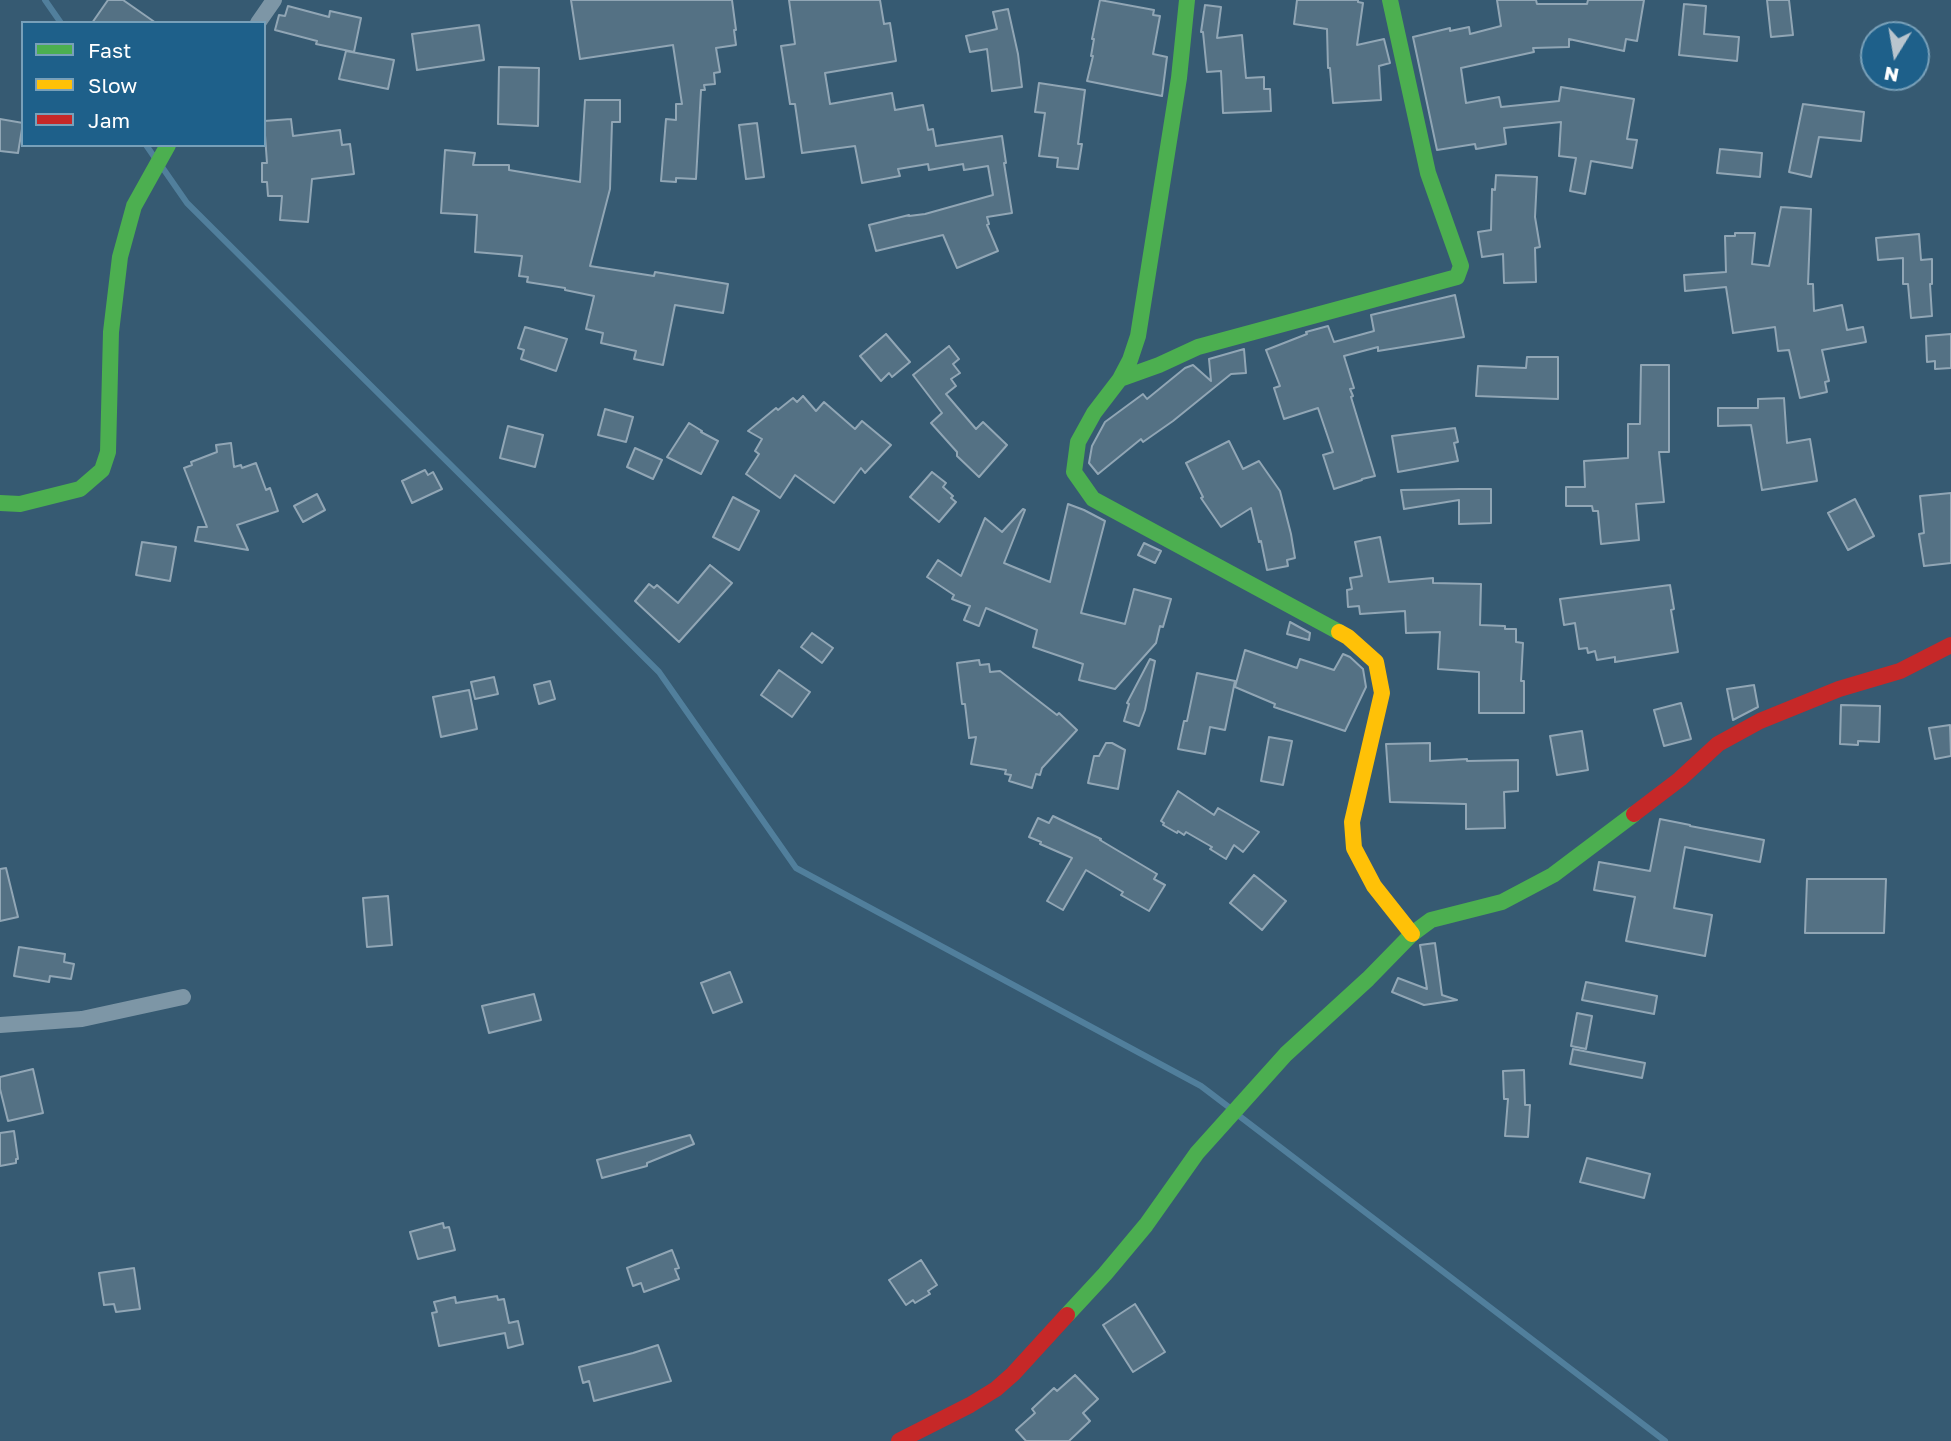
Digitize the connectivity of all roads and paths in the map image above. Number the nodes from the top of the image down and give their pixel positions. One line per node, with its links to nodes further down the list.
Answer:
1 (274, 0): 4 (street)
2 (1187, 0): 6 (street)
3 (1390, 0): 6 (street)
4 (259, 21)
5 (167, 147): 7 (street)
6 (1120, 379): 9 (street)
7 (0, 503)
8 (1951, 645): 9 (street)
9 (1412, 934): 12 (street)
10 (183, 997): 11 (street)
11 (0, 1025)
12 (899, 1441)

